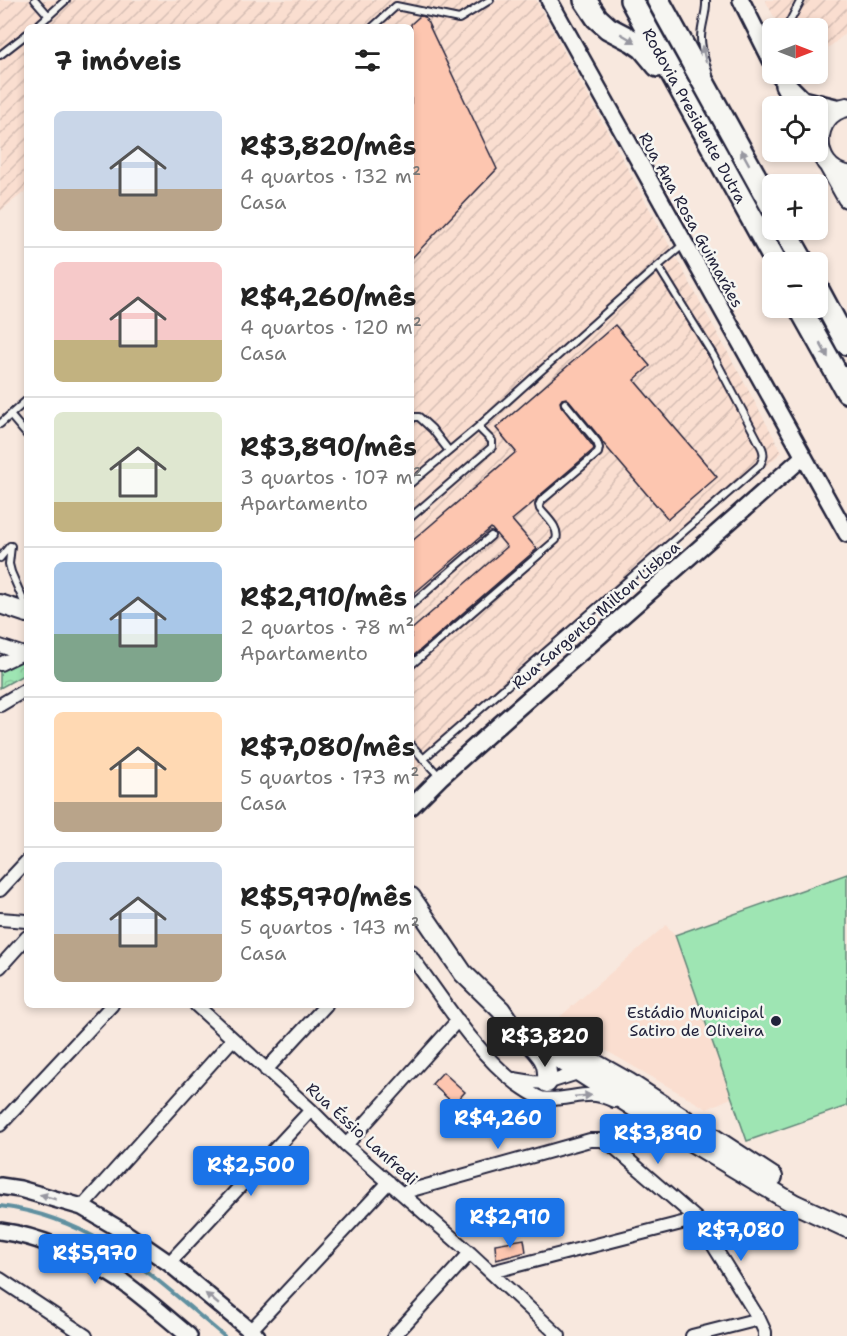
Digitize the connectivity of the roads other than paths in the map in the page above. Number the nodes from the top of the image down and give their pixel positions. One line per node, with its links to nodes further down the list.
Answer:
1 (35, 0): 11 (lane)
2 (66, 0): 11 (lane)
3 (490, 0): 14 (lane)
4 (549, 0): 28 (street, Rua Ana Rosa Guimarães)
5 (585, 0): 19 (highway, one-way to 19)
6 (631, 0): 19 (highway, Rodovia Presidente Dutra)
7 (658, 0): 20 (highway, Rodovia Presidente Dutra)
8 (706, 0): 20 (lane, one-way to 8)
9 (741, 0): 16 (street)
10 (801, 0): 12 (lane)
11 (49, 16): 13 (lane)
12 (792, 18)
13 (40, 24)
14 (376, 24)
15 (24, 36): 17 (lane)
16 (762, 42)
17 (0, 55)
18 (788, 84): 21 (street)
19 (686, 99): 29 (highway, Rodovia Presidente Dutra)
20 (718, 108): 26 (highway, Rodovia Presidente Dutra, one-way to 20)
21 (844, 108): 22 (main road)
22 (828, 117)
23 (826, 162): 24 (main road)
24 (829, 166): 25 (main road); 27 (main road)
25 (847, 174)
26 (762, 189)
27 (847, 198)
28 (684, 244): 30 (lane); 43 (street, Rua Ana Rosa Guimarães)
29 (770, 252)
30 (658, 266): 40 (lane); 60 (lane)
31 (828, 309): 33 (highway)
32 (806, 318): 34 (highway, one-way to 34)
33 (847, 344)
34 (847, 392)
35 (24, 403): 37 (lane)
36 (565, 403): 55 (lane)
37 (10, 415): 39 (lane); 41 (lane)
38 (414, 417): 42 (lane)
39 (0, 424)
40 (478, 427): 42 (lane); 45 (lane)
41 (24, 431)
42 (449, 451): 44 (lane)
43 (803, 457): 46 (street, Rua Ana Rosa Guimarães); 61 (street, Rua Sargento Milton Lisboa)
44 (414, 480)
45 (414, 514)
46 (847, 534)
47 (491, 536): 49 (lane)
48 (0, 558): 51 (lane)
49 (414, 602)
50 (0, 604): 52 (main road)
51 (24, 604)
52 (24, 610)
53 (0, 646): 54 (street)
54 (24, 655): 56 (street)
55 (414, 662)
56 (0, 664)
57 (24, 691): 58 (street)
58 (0, 705)
59 (414, 748): 60 (lane)
60 (423, 759): 61 (lane)
61 (441, 777): 62 (street, Rua Sargento Milton Lisboa)
62 (414, 803)
63 (24, 864): 64 (street)
64 (0, 890)
65 (414, 901): 74 (main road)
66 (0, 919): 67 (street)
67 (24, 921)
68 (24, 940): 70 (street)
69 (414, 960): 75 (street)
70 (0, 967)
71 (109, 1008): 85 (street)
72 (199, 1008): 77 (street, Rua Éssio Lanfredi)
73 (323, 1008): 78 (street)
74 (501, 1010): 76 (main road); 81 (main road)
75 (459, 1020): 80 (street); 86 (street)
76 (523, 1036): 79 (main road); 82 (main road)
77 (233, 1039): 78 (street, Rua Éssio Lanfredi); 90 (street)
78 (266, 1070): 83 (street, Rua Éssio Lanfredi)
79 (581, 1072): 81 (main road); 82 (street); 84 (main road)
80 (510, 1078): 82 (street); 84 (street, one-way to 84)
81 (628, 1082): 91 (main road)
82 (547, 1083)
83 (311, 1110): 86 (street, Rua Éssio Lanfredi); 96 (street)
84 (640, 1111): 91 (main road)
85 (0, 1125)
86 (346, 1144): 87 (street, Rua Éssio Lanfredi)
87 (389, 1182): 89 (street, Rua Éssio Lanfredi); 100 (street)
88 (0, 1186): 90 (street, one-way to 88)
89 (401, 1193): 92 (street); 95 (street, Rua Éssio Lanfredi)
90 (82, 1207): 96 (street)
91 (812, 1212): 93 (main road)
92 (697, 1219): 97 (street); 99 (street)
93 (847, 1228)
94 (0, 1231): 102 (street)
95 (470, 1253): 97 (street, Rua Éssio Lanfredi); 103 (street)
96 (169, 1263): 100 (street, one-way to 96)
97 (491, 1272): 104 (street, Rua Éssio Lanfredi)
98 (0, 1279): 101 (street)
99 (759, 1319): 105 (street); 106 (street)
100 (254, 1333)
101 (86, 1336)
102 (189, 1336)
103 (394, 1336)
104 (559, 1336)
105 (692, 1336)
106 (765, 1336)

